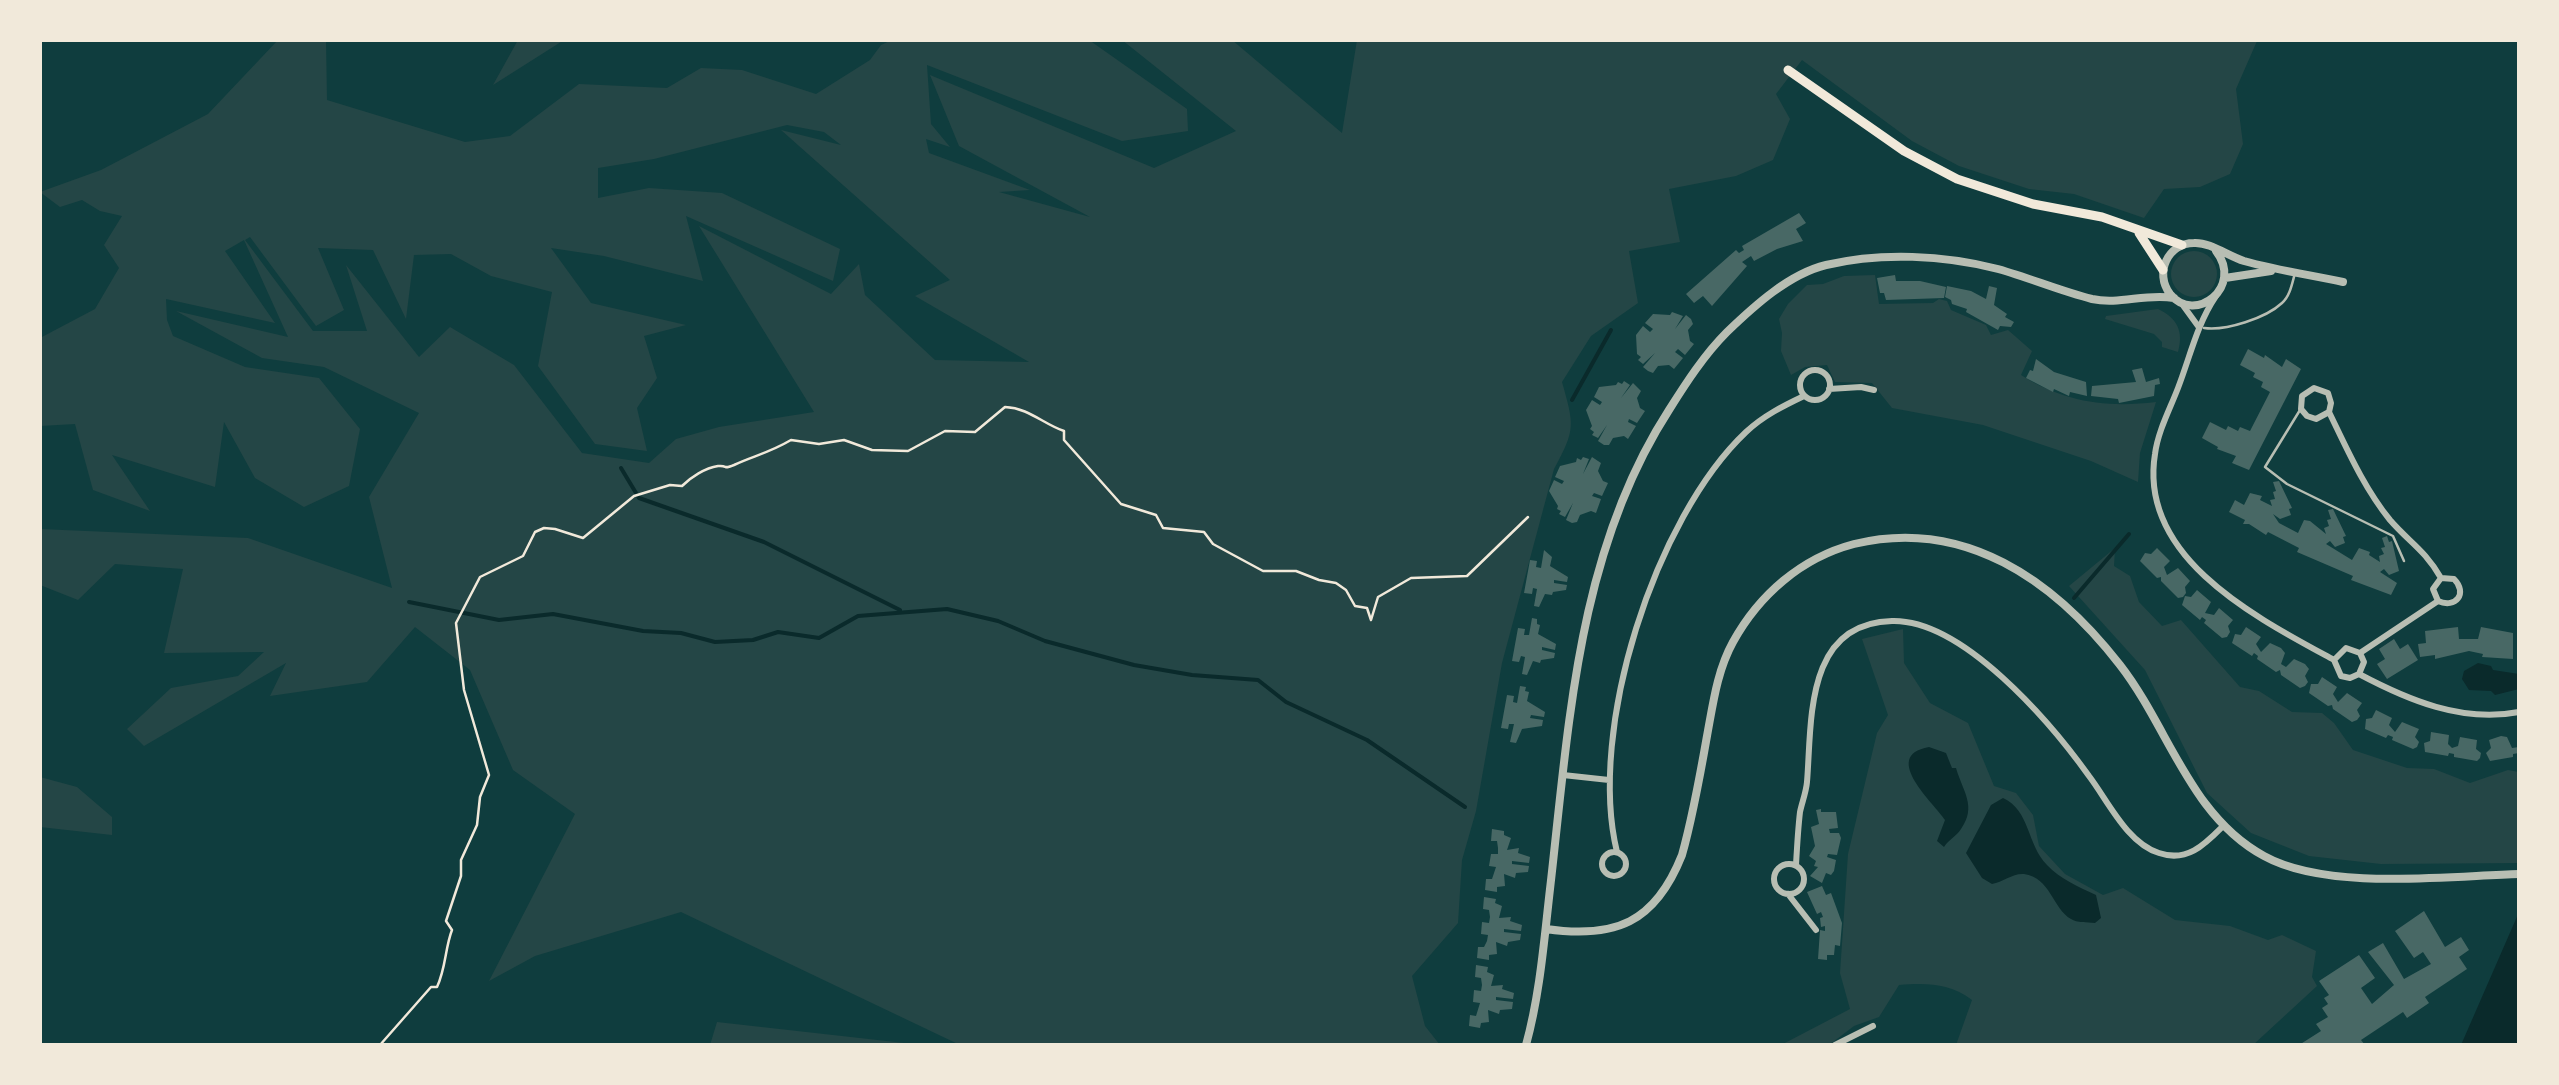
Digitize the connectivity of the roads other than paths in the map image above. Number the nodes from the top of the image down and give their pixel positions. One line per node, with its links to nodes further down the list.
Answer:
1 (1788, 70): 2 (main road)
2 (2137, 230): 3 (main road); 6 (main road)
3 (2182, 245): 4 (street); 6 (street)
4 (2216, 251): 5 (street); 7 (street)
5 (2295, 272): 7 (street); 8 (street); 12 (lane)
6 (2163, 273): 9 (street); 11 (street)
7 (2225, 278): 10 (street)
8 (2343, 282)
9 (2139, 296): 11 (street); 25 (street)
10 (2216, 296): 11 (street); 12 (street)
11 (2177, 300): 12 (street)
12 (2199, 327): 22 (street)
13 (1830, 390): 14 (street); 15 (street); 15 (street)
14 (1874, 390)
15 (1804, 396): 26 (street)
16 (2301, 409): 17 (street); 17 (street); 18 (lane)
17 (2329, 412): 19 (street)
18 (2404, 561)
19 (2441, 578): 20 (street); 20 (street)
20 (2438, 601): 21 (street)
21 (2360, 653): 22 (street); 23 (street)
22 (2334, 660): 23 (street)
23 (2359, 674): 24 (street)
24 (2519, 712)
25 (1563, 775): 26 (street); 32 (street)
26 (1609, 780): 28 (street)
27 (2224, 825): 29 (street); 30 (street); 32 (street)
28 (1616, 852)
29 (1796, 865): 31 (street); 31 (street)
30 (2519, 874)
31 (1788, 894): 33 (street)
32 (1546, 930): 35 (street)
33 (1816, 930)
34 (1873, 1026): 36 (street)
35 (1526, 1045)
36 (1835, 1045)

